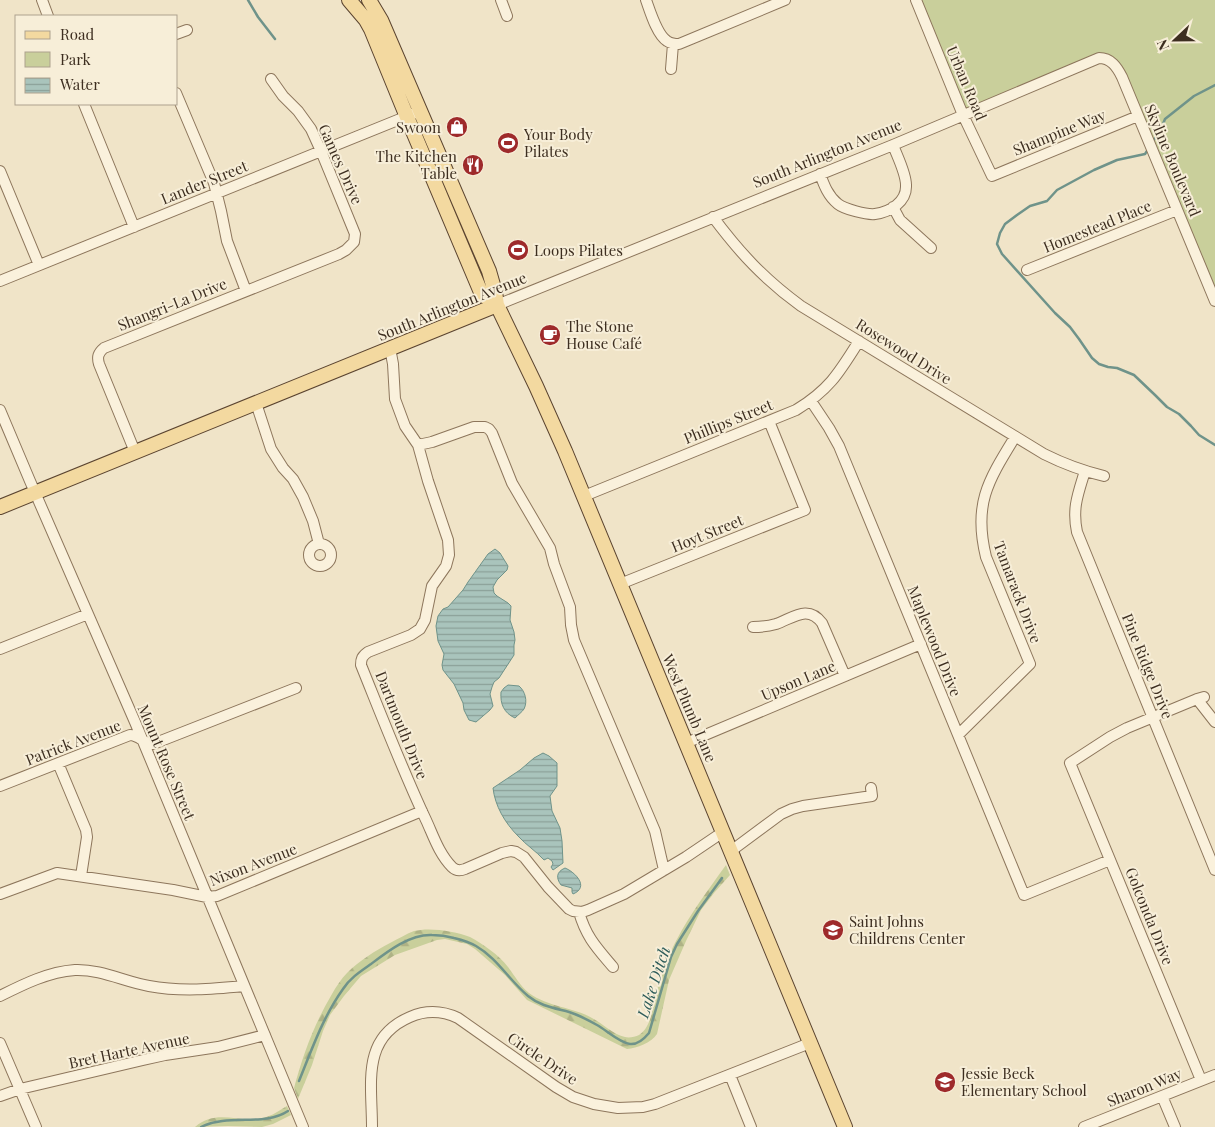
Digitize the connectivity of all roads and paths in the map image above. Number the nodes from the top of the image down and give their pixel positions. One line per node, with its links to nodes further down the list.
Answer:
1 (42, 0): 8 (street)
2 (349, 0): 20 (main road, West Plumb Lane)
3 (369, 0): 18 (main road, West Plumb Lane)
4 (500, 0): 9 (street)
5 (646, 0): 12 (street)
6 (785, 0): 12 (street)
7 (916, 0): 19 (street, Urban Road)
8 (48, 15)
9 (507, 16)
10 (187, 30): 11 (street)
11 (178, 33)
12 (673, 44): 14 (street)
13 (1110, 60): 19 (street, South Arlington Avenue); 21 (street, Skyline Boulevard)
14 (671, 69)
15 (271, 78): 23 (street, Games Drive)
16 (178, 98): 27 (street)
17 (84, 105): 31 (street)
18 (420, 111): 20 (street, Lander Street); 39 (main road, West Plumb Lane)
19 (963, 115): 22 (street, South Arlington Avenue); 26 (street, Urban Road)
20 (406, 116): 23 (street, Lander Street); 39 (main road, West Plumb Lane)
21 (1138, 116): 26 (street, Shampine Way); 29 (street, Skyline Boulevard)
22 (893, 144): 25 (street, South Arlington Avenue); 28 (street)
23 (321, 151): 27 (street, Lander Street); 32 (street, Games Drive)
24 (0, 171): 34 (street)
25 (820, 174): 28 (street); 30 (street, South Arlington Avenue)
26 (992, 176)
27 (217, 193): 31 (street, Lander Street); 37 (street)
28 (893, 207): 33 (street)
29 (1177, 210): 35 (street, Homestead Place); 38 (street, Skyline Boulevard)
30 (713, 217): 39 (street, South Arlington Avenue); 40 (street, Rosewood Drive)
31 (134, 227): 34 (street, Lander Street)
32 (354, 242): 37 (street, Shangri-La Drive)
33 (931, 248)
34 (39, 265): 36 (street, Lander Street)
35 (1027, 270)
36 (0, 281)
37 (246, 291): 49 (street, Shangri-La Drive)
38 (1215, 301)
39 (497, 305): 41 (main road, South Arlington Avenue); 53 (main road, West Plumb Lane)
40 (859, 342): 42 (street, Phillips Street); 47 (street, Rosewood Drive)
41 (390, 348): 43 (main road, South Arlington Avenue); 48 (street, Dartmouth Drive)
42 (811, 401): 45 (street, Phillips Street); 59 (street, Maplewood Drive)
43 (256, 403): 49 (main road, South Arlington Avenue); 55 (street)
44 (0, 410): 46 (street, Mount Rose Street)
45 (769, 421): 53 (street, Phillips Street); 56 (street, Hoyt Street)
46 (3, 425): 52 (street, Mount Rose Street)
47 (1014, 437): 50 (street, Rosewood Drive); 65 (street, Tamarack Drive)
48 (418, 445): 71 (street, Dartmouth Drive); 75 (street)
49 (135, 452): 52 (main road, South Arlington Avenue)
50 (1085, 471): 51 (street, Rosewood Drive); 63 (street, Pine Ridge Drive)
51 (1104, 476)
52 (35, 493): 54 (main road, South Arlington Avenue); 57 (street, Mount Rose Street)
53 (584, 496): 56 (main road, West Plumb Lane)
54 (0, 507)
55 (319, 544)
56 (620, 584): 67 (main road, West Plumb Lane)
57 (88, 614): 60 (street); 66 (street, Mount Rose Street)
58 (753, 627): 61 (street)
59 (921, 644): 61 (street, Upson Lane); 65 (street, Maplewood Drive)
60 (0, 649)
61 (845, 676): 67 (street, Upson Lane)
62 (296, 688): 66 (street, Patrick Avenue)
63 (1152, 717): 64 (street); 74 (street, Golconda Drive); 76 (street, Pine Ridge Drive)
64 (1215, 722)
65 (958, 735): 74 (street, Maplewood Drive)
66 (142, 740): 68 (street, Patrick Avenue); 79 (street, Mount Rose Street)
67 (686, 743): 72 (main road, West Plumb Lane)
68 (58, 763): 69 (street, Patrick Avenue); 77 (street)
69 (0, 786)
70 (871, 788): 73 (street)
71 (422, 811): 79 (street, Nixon Avenue); 80 (street, Dartmouth Drive)
72 (723, 832): 73 (main road, West Plumb Lane); 75 (street)
73 (731, 851): 85 (main road, West Plumb Lane)
74 (1110, 860): 89 (street, Golconda Drive)
75 (664, 870): 80 (street)
76 (1215, 870)
77 (81, 876): 78 (street, Nixon Avenue); 79 (street, Nixon Avenue)
78 (0, 894)
79 (207, 897): 82 (street, Mount Rose Street)
80 (579, 912): 81 (street)
81 (614, 967)
82 (244, 986): 83 (street); 84 (street, Mount Rose Street)
83 (0, 996)
84 (265, 1035): 90 (street, Bret Harte Avenue); 94 (street, Mount Rose Street)
85 (810, 1042): 87 (street, Circle Drive); 97 (main road, West Plumb Lane)
86 (0, 1044): 90 (street)
87 (730, 1075): 95 (street, Circle Drive); 96 (street)
88 (1215, 1075): 89 (street, Sharon Way)
89 (1201, 1080): 92 (street, Sharon Way)
90 (20, 1090): 91 (street, Bret Harte Avenue); 93 (street)
91 (0, 1096)
92 (1162, 1096): 98 (street, Sharon Way); 99 (street)
93 (36, 1127)
94 (303, 1127)
95 (372, 1127)
96 (751, 1127)
97 (845, 1127)
98 (1084, 1127)
99 (1175, 1127)

